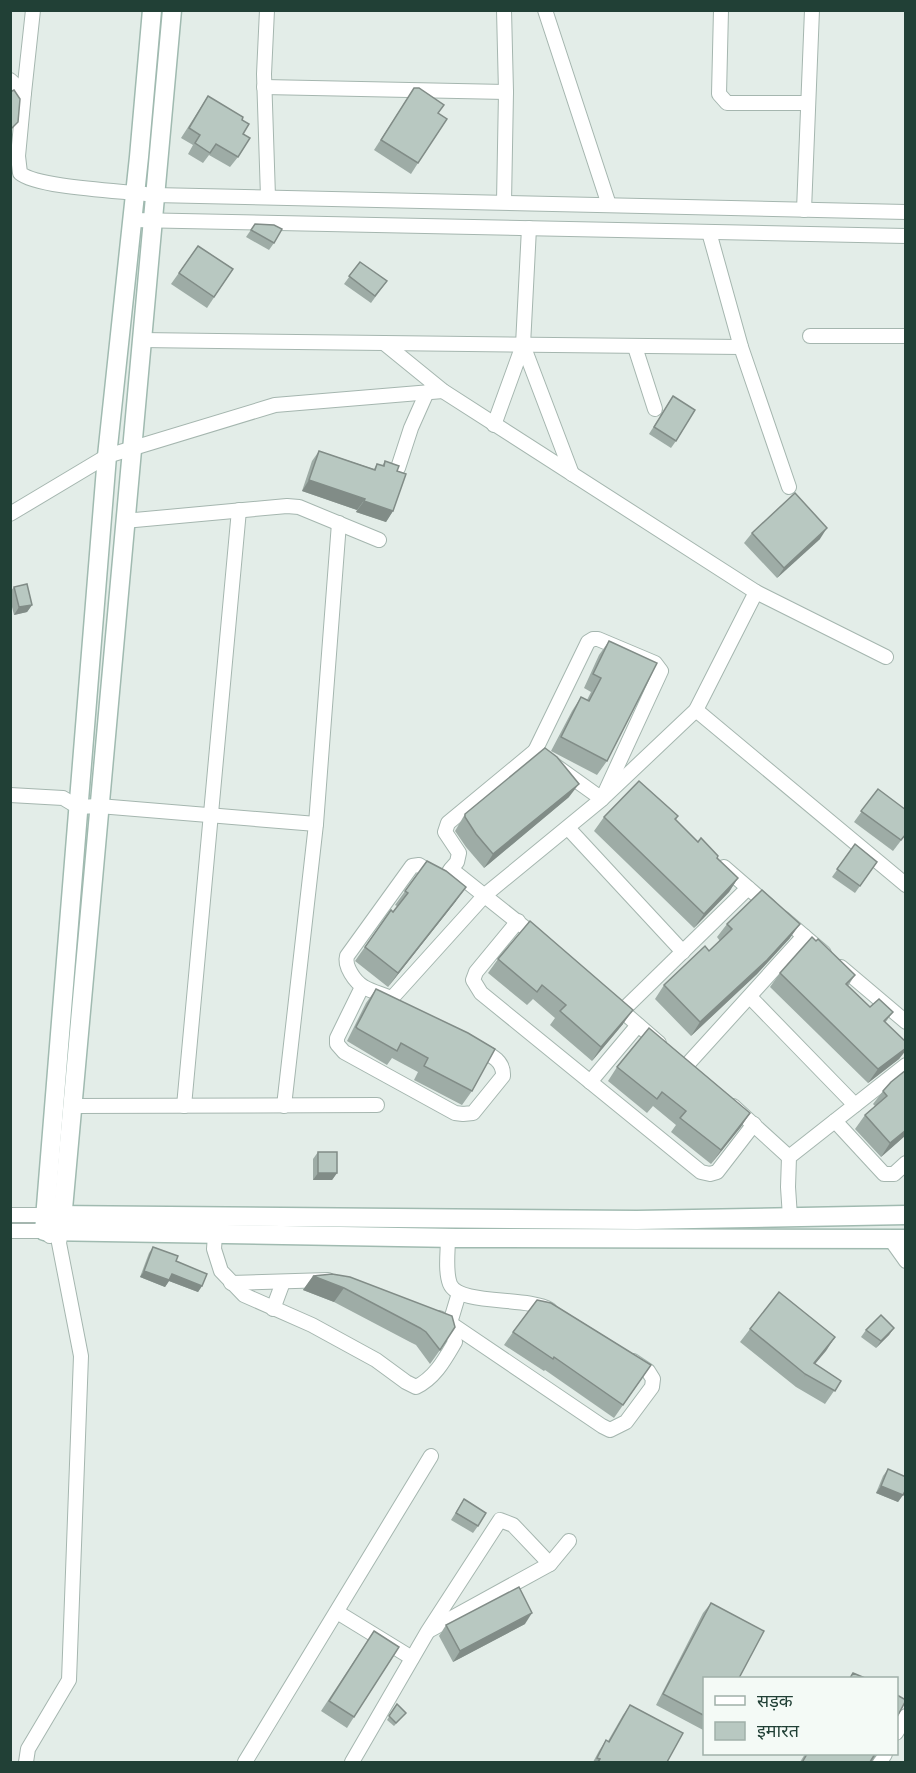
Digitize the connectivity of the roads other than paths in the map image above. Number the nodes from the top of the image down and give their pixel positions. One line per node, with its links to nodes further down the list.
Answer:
1 (33, 10): 12 (street)
2 (152, 10): 14 (street)
3 (172, 10): 15 (street)
4 (267, 10): 10 (street)
5 (504, 10): 11 (street)
6 (545, 10): 18 (street)
7 (721, 10): 13 (street)
8 (812, 10): 13 (street)
9 (10, 80): 12 (street)
10 (264, 87): 11 (street); 16 (street)
11 (506, 92): 17 (street)
12 (24, 93): 14 (street)
13 (808, 104): 19 (street)
14 (136, 192): 15 (street); 21 (street)
15 (154, 195): 16 (street); 22 (street)
16 (268, 197): 17 (street)
17 (504, 202): 18 (street)
18 (609, 205): 19 (street)
19 (804, 210): 20 (street)
20 (906, 212)
21 (133, 220): 22 (street); 38 (street)
22 (152, 221): 23 (street); 28 (street)
23 (529, 228): 24 (street); 30 (street)
24 (709, 232): 25 (street); 32 (street)
25 (906, 236)
26 (810, 336): 27 (street)
27 (906, 336)
28 (141, 340): 29 (street); 37 (street)
29 (384, 344): 30 (street); 33 (street)
30 (524, 345): 31 (street); 36 (street); 40 (street)
31 (635, 347): 32 (street); 35 (street)
32 (741, 347): 41 (street)
33 (443, 391): 34 (street); 36 (street)
34 (427, 392): 37 (street); 39 (street)
35 (655, 409)
36 (494, 424): 40 (street)
37 (131, 449): 38 (street); 44 (street)
38 (107, 456): 43 (street); 54 (street)
39 (398, 468)
40 (572, 474): 47 (street)
41 (789, 487)
42 (239, 510): 44 (street); 45 (street); 55 (street)
43 (10, 513)
44 (124, 521): 53 (street)
45 (339, 523): 46 (street); 56 (street)
46 (379, 540)
47 (756, 592): 48 (street); 49 (street)
48 (886, 657)
49 (696, 710): 52 (street); 60 (street)
50 (535, 751): 52 (street); 52 (street); 59 (street)
51 (10, 795): 54 (street)
52 (602, 799): 57 (street)
53 (99, 806): 54 (street); 55 (street); 79 (street)
54 (78, 807): 91 (street)
55 (211, 814): 56 (street); 80 (street)
56 (316, 824): 81 (street)
57 (568, 828): 62 (street); 66 (street)
58 (713, 857): 61 (street)
59 (451, 869): 62 (street); 67 (street)
60 (906, 885)
61 (748, 888): 64 (street); 66 (street)
62 (485, 895): 63 (street); 67 (street)
63 (518, 921): 65 (street); 75 (street)
64 (804, 936): 69 (street); 71 (street)
65 (553, 951)
66 (683, 951): 70 (street)
67 (362, 987): 73 (street)
68 (605, 996): 70 (street)
69 (750, 996): 72 (street); 78 (street)
70 (622, 1011): 72 (street)
71 (906, 1022)
72 (638, 1025): 75 (street)
73 (460, 1038)
74 (906, 1065): 78 (street)
75 (590, 1082): 83 (street)
76 (720, 1095): 83 (street)
77 (376, 1105): 81 (street)
78 (855, 1105): 82 (street)
79 (73, 1106): 80 (street); 91 (street)
80 (184, 1106): 81 (street)
81 (284, 1106)
82 (834, 1121): 84 (street); 85 (street)
83 (754, 1124): 84 (street)
84 (789, 1157): 88 (street)
85 (906, 1163)
86 (10, 1215): 91 (street)
87 (906, 1215): 88 (street)
88 (790, 1217): 89 (street)
89 (449, 1218): 90 (street); 93 (street)
90 (215, 1226): 91 (street); 93 (street); 98 (street)
91 (54, 1227): 92 (street); 113 (street)
92 (10, 1231)
93 (448, 1238): 94 (street); 99 (street)
94 (898, 1239): 95 (street)
95 (906, 1261)
96 (283, 1282): 97 (street); 98 (street); 100 (street)
97 (343, 1282)
98 (231, 1283): 100 (street)
99 (459, 1293): 102 (street); 103 (street)
100 (273, 1309): 103 (street)
101 (429, 1315): 103 (street)
102 (565, 1319)
103 (450, 1323): 104 (street)
104 (623, 1355)
105 (431, 1456): 108 (street)
106 (569, 1541): 107 (street)
107 (550, 1564): 109 (street); 109 (street)
108 (337, 1612): 110 (street); 114 (street)
109 (428, 1631): 110 (street)
110 (412, 1658): 115 (street)
111 (906, 1716): 112 (street)
112 (898, 1731)
113 (26, 1762)
114 (245, 1762)
115 (352, 1762)

